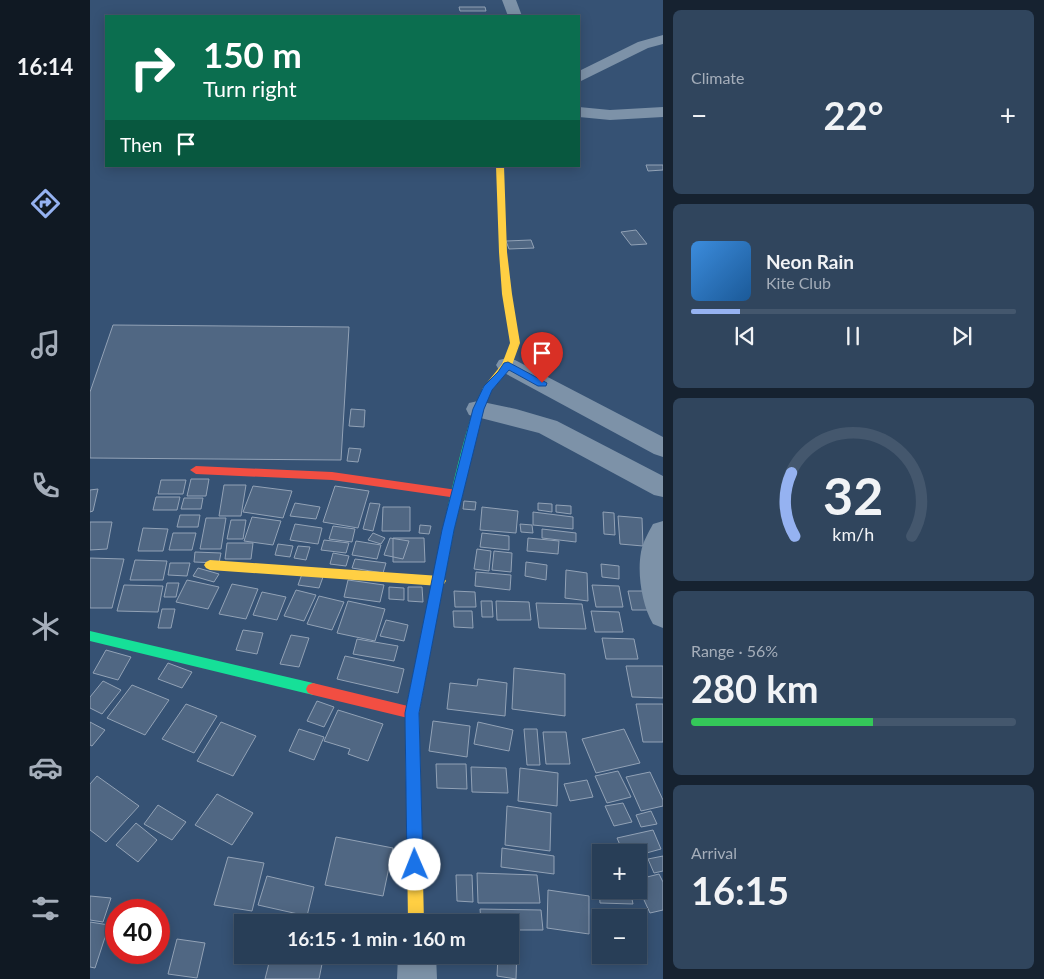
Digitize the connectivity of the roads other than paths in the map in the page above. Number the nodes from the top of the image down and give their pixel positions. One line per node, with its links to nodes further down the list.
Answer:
1 (509, 0): 2 (street)
2 (515, 15)
3 (663, 39): 4 (street)
4 (580, 75)
5 (580, 112): 6 (street)
6 (663, 112)
7 (500, 167): 8 (street)
8 (505, 369): 9 (street); 10 (street)
9 (483, 399): 12 (street); 13 (street)
10 (663, 448)
11 (196, 470): 13 (street)
12 (663, 488)
13 (457, 494): 16 (street)
14 (663, 531): 17 (street)
15 (210, 565): 16 (street)
16 (440, 581): 19 (street)
17 (663, 616)
18 (90, 636): 19 (street)
19 (412, 713): 20 (street)
20 (416, 914)
21 (416, 964): 22 (street)
22 (417, 979)

